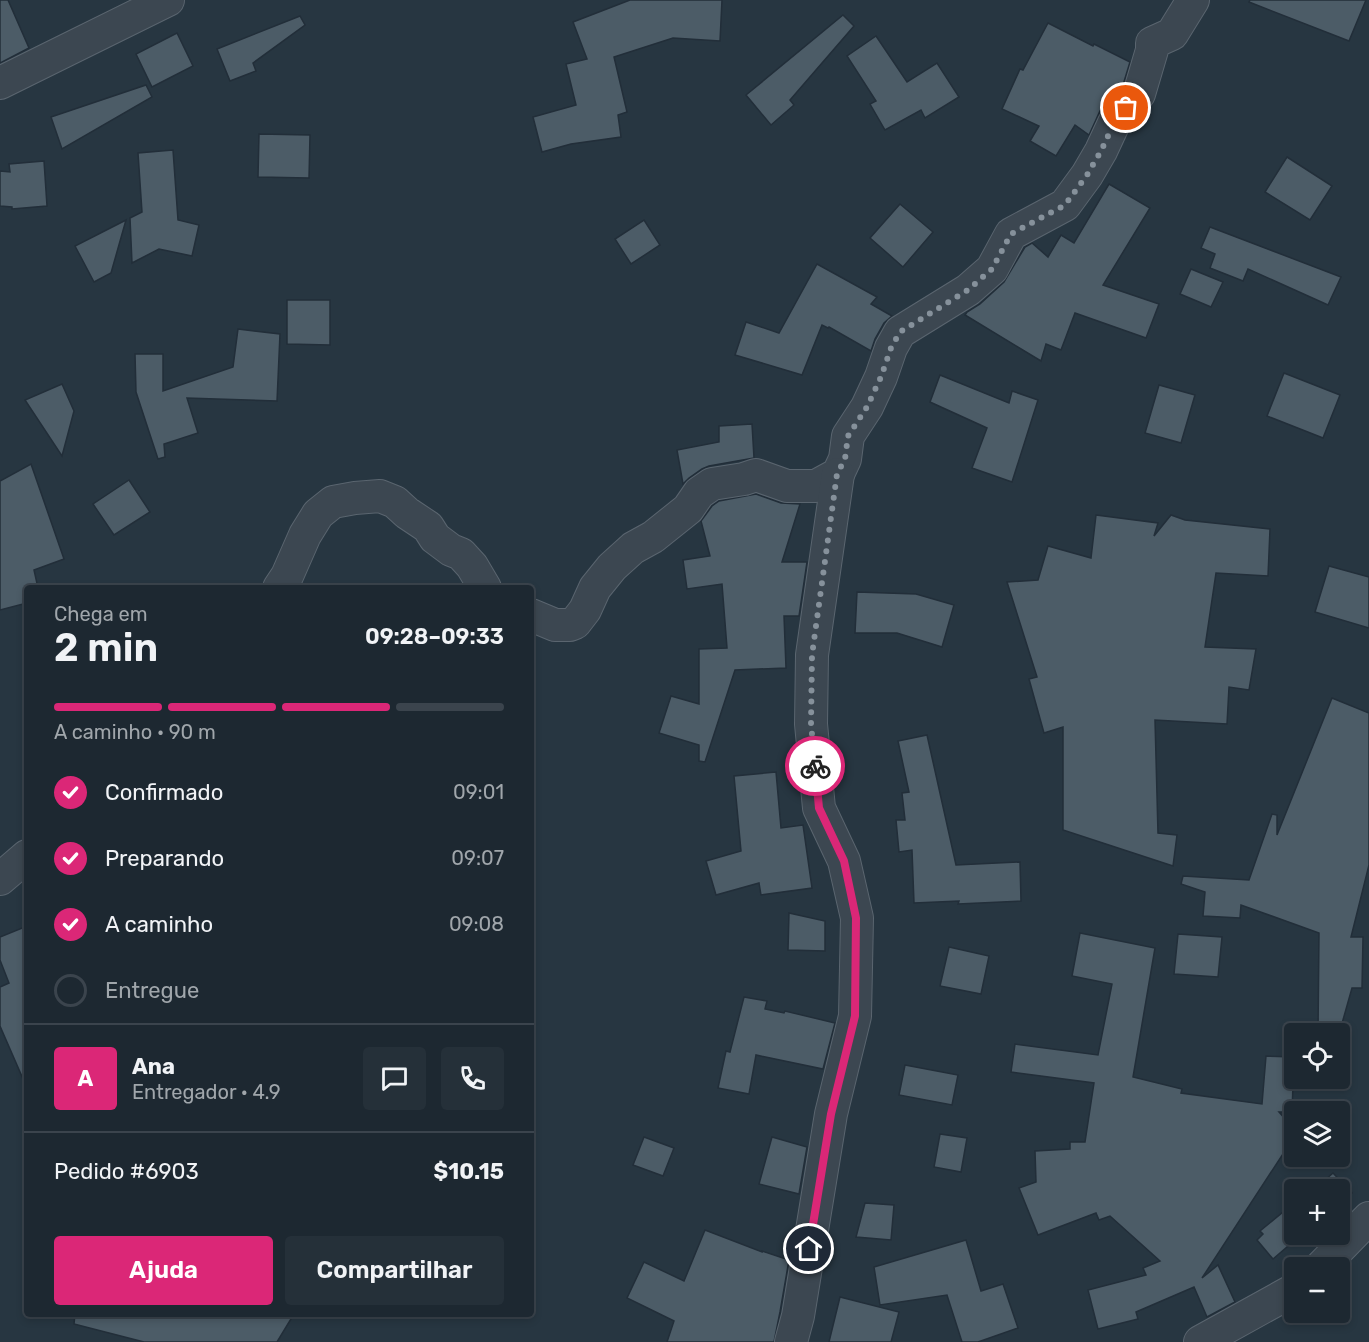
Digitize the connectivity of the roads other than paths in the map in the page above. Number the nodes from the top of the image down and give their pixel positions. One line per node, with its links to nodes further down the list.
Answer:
1 (168, 0): 3 (street)
2 (1193, 0): 4 (street)
3 (0, 83)
4 (837, 474): 7 (street); 13 (street)
5 (281, 585): 6 (street)
6 (483, 585)
7 (534, 616)
8 (24, 859): 9 (street)
9 (0, 879)
10 (1369, 1218): 11 (street)
11 (1331, 1257)
12 (1284, 1296): 14 (street)
13 (791, 1342)
14 (1200, 1342)

